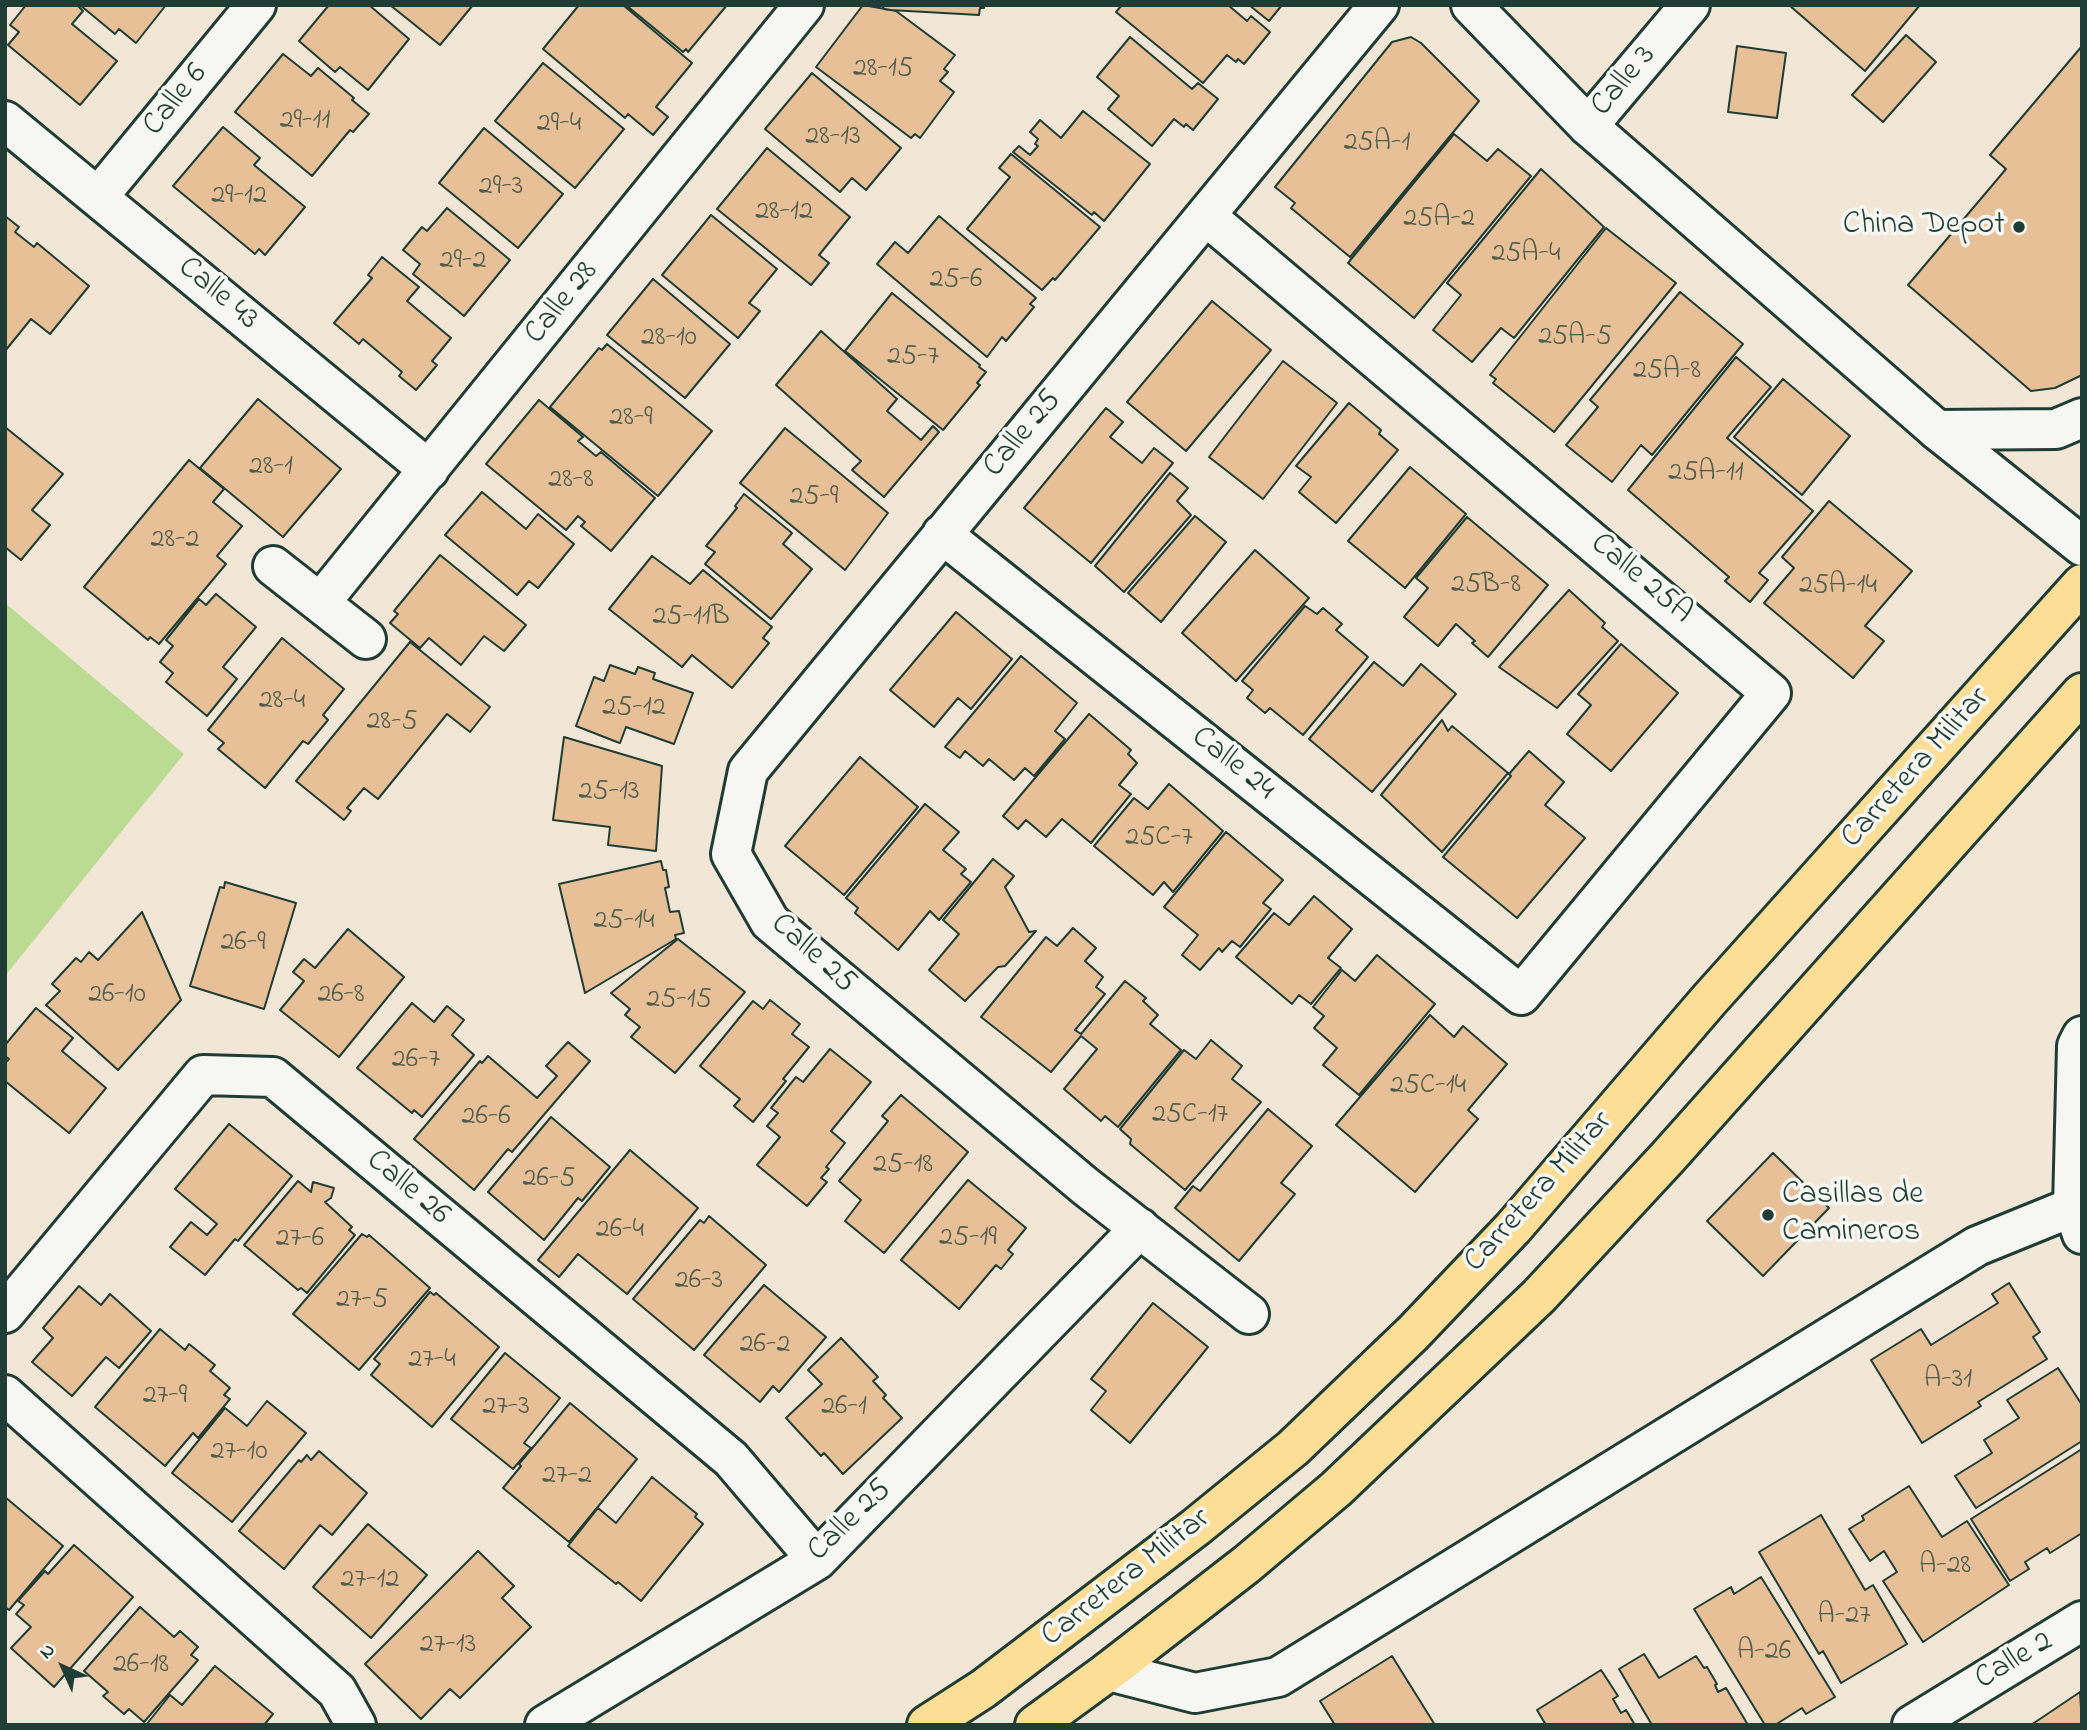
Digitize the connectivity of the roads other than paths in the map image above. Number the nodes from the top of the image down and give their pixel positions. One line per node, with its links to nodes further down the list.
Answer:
1 (256, 5): 8 (street, Calle 6)
2 (804, 5): 12 (street, Calle 28)
3 (1379, 5): 9 (street, Calle 25)
4 (1471, 5): 7 (street)
5 (1690, 5): 7 (street, Calle 3)
6 (5, 121): 8 (street, Calle 43)
7 (1588, 126): 11 (street)
8 (98, 197): 12 (street, Calle 43)
9 (1206, 216): 13 (street, Calle 25); 20 (street, Calle 25A)
10 (2082, 418): 11 (street)
11 (1937, 430): 14 (street)
12 (429, 470): 17 (street, Calle 28)
13 (942, 534): 20 (street, Calle 24); 23 (street, Calle 25)
14 (2082, 546)
15 (272, 566): 17 (street)
16 (2082, 584): 32 (main road, Carretera Militar)
17 (320, 603): 18 (street)
18 (366, 639)
19 (2082, 693): 29 (main road, Carretera Militar)
20 (1521, 995)
21 (2082, 1036): 22 (street)
22 (2078, 1221): 29 (street)
23 (1140, 1228): 25 (street); 27 (street, Calle 25)
24 (5, 1313): 27 (street, Calle 26)
25 (1249, 1314)
26 (5, 1395): 30 (street)
27 (817, 1560): 31 (street, Calle 25)
28 (2082, 1621): 34 (street, Calle 2)
29 (1109, 1671): 33 (main road, Carretera Militar)
30 (356, 1725)
31 (545, 1725)
32 (928, 1725)
33 (1035, 1725)
34 (1912, 1725)

